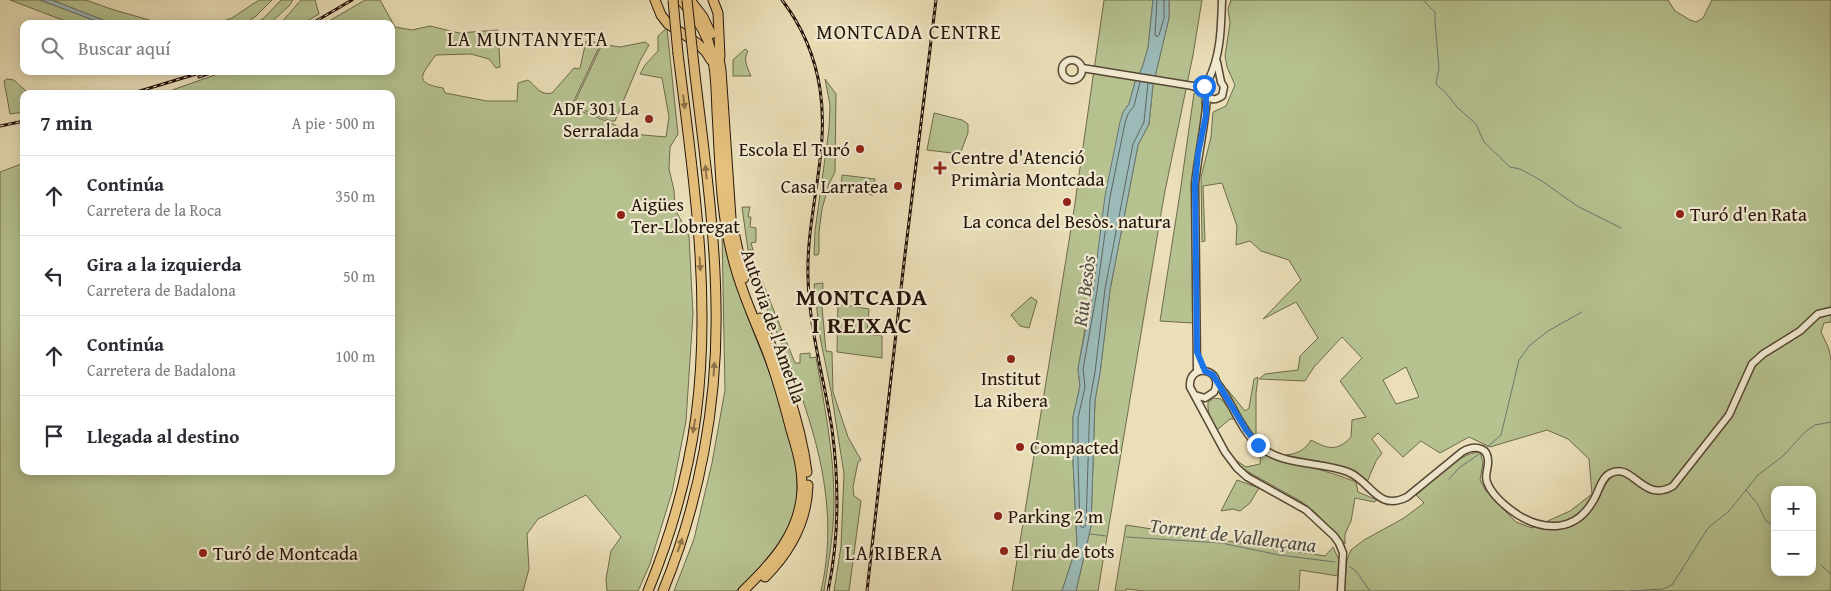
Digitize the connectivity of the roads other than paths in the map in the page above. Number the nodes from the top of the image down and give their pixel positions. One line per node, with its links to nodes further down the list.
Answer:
1 (673, 0): 27 (highway, one-way to 27, bridge)
2 (682, 0): 6 (highway); 9 (highway, Autovia de l'Ametlla)
3 (689, 0): 7 (highway, Autovia de l'Ametlla); 28 (highway, one-way to 3, bridge)
4 (712, 0): 7 (highway); 9 (highway)
5 (1222, 0): 8 (street)
6 (656, 4): 9 (highway)
7 (700, 12): 9 (highway, Autovia de l'Ametlla)
8 (1217, 61): 11 (street); 12 (street)
9 (717, 68): 29 (highway, Autovia de l'Ametlla); 30 (highway, Autovia de l'Ametlla)
10 (1085, 69): 13 (street)
11 (1207, 82): 12 (street); 13 (street); 14 (street)
12 (1221, 82): 15 (street)
13 (1193, 86): 14 (street)
14 (1205, 94): 15 (street); 16 (street)
15 (1215, 100): 16 (street)
16 (1206, 115): 18 (street)
17 (1831, 311): 25 (street)
18 (1197, 352): 19 (street); 20 (street)
19 (1205, 371): 20 (street); 21 (street)
20 (1197, 372): 23 (street)
21 (1217, 383): 22 (street); 25 (street)
22 (1214, 392): 24 (street); 25 (street)
23 (1195, 395): 24 (street); 26 (street)
24 (1205, 398): 26 (street)
25 (1226, 398)
26 (1203, 408): 31 (street)
27 (648, 591)
28 (663, 591)
29 (742, 591)
30 (751, 591)
31 (1341, 591)

